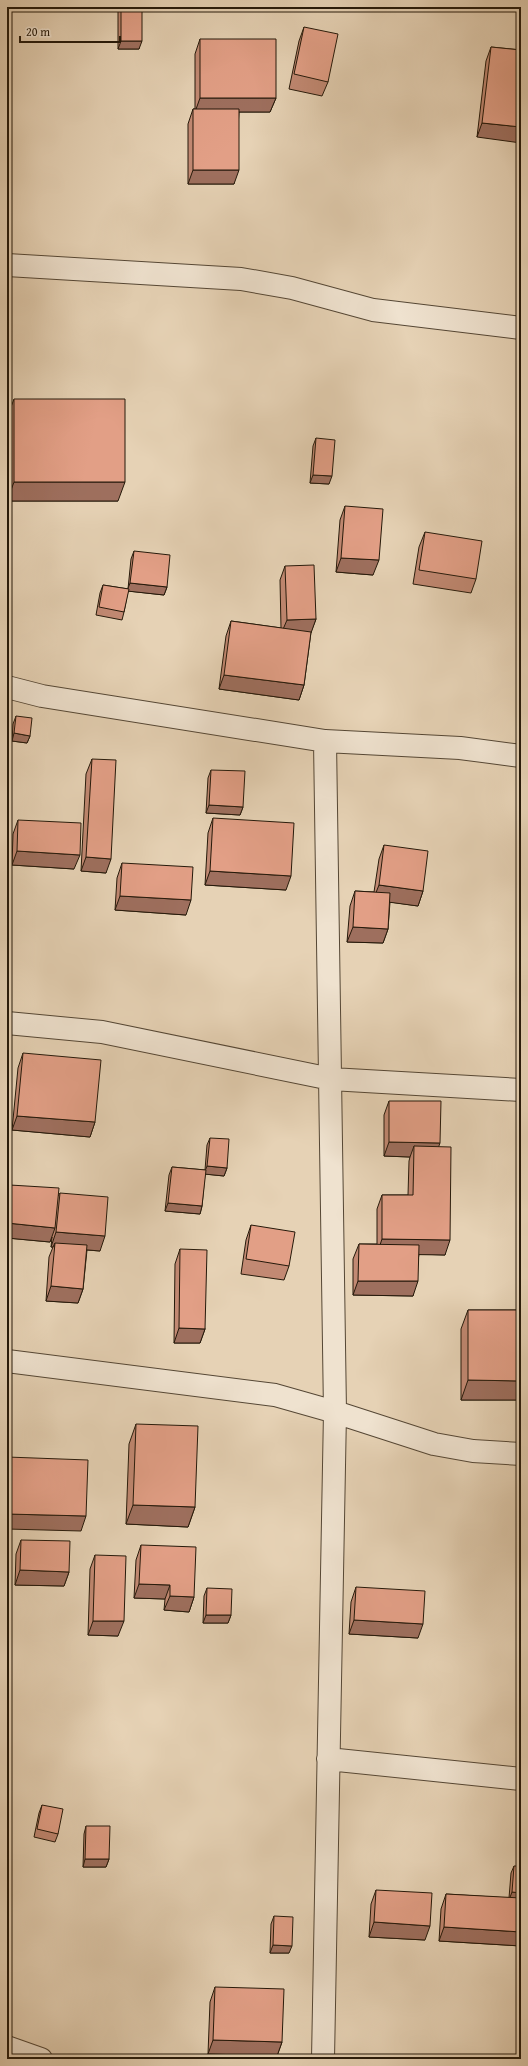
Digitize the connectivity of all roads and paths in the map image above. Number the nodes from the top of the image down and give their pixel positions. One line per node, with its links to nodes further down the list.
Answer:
1 (7, 265): 2 (street)
2 (521, 328)
3 (7, 687): 4 (street)
4 (325, 741): 5 (street); 7 (street)
5 (521, 756)
6 (7, 1023): 7 (street)
7 (331, 1079): 8 (street); 10 (street)
8 (521, 1090)
9 (7, 1361): 10 (street)
10 (336, 1412): 11 (street); 12 (street)
11 (521, 1454)
12 (328, 1759): 13 (street); 16 (street)
13 (521, 1779)
14 (7, 2047): 15 (street)
15 (41, 2059)
16 (323, 2059)

